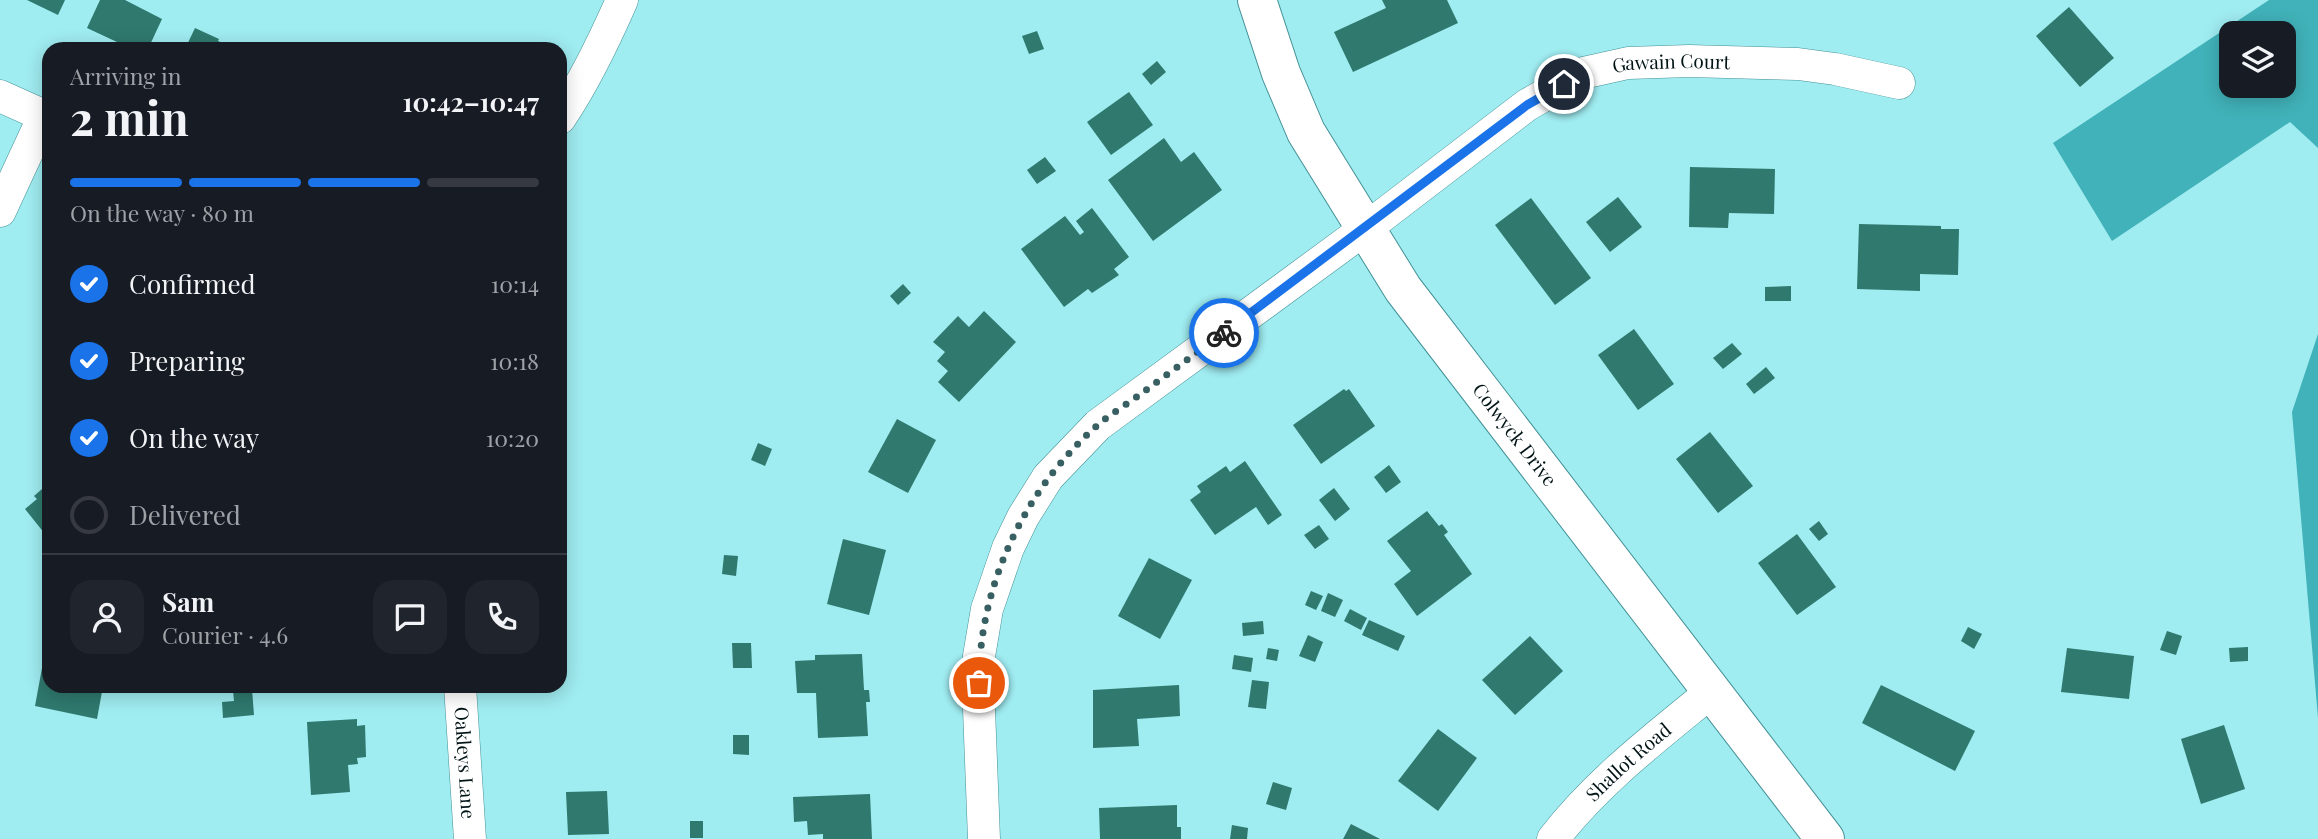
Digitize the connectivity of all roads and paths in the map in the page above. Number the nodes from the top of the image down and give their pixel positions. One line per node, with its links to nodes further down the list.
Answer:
1 (622, 0): 5 (street)
2 (1257, 0): 9 (street, Colwyck Drive)
3 (1899, 83): 9 (street, Gawain Court)
4 (0, 96): 6 (street)
5 (567, 106)
6 (42, 115)
7 (42, 127): 8 (street)
8 (0, 211)
9 (1365, 229): 10 (street, Colwyck Drive); 13 (street, Gawain Court)
10 (1711, 692): 14 (street, Shallot Road); 15 (street, Colwyck Drive)
11 (460, 693): 12 (street, Oakleys Lane)
12 (470, 839)
13 (984, 839)
14 (1553, 839)
15 (1825, 839)

